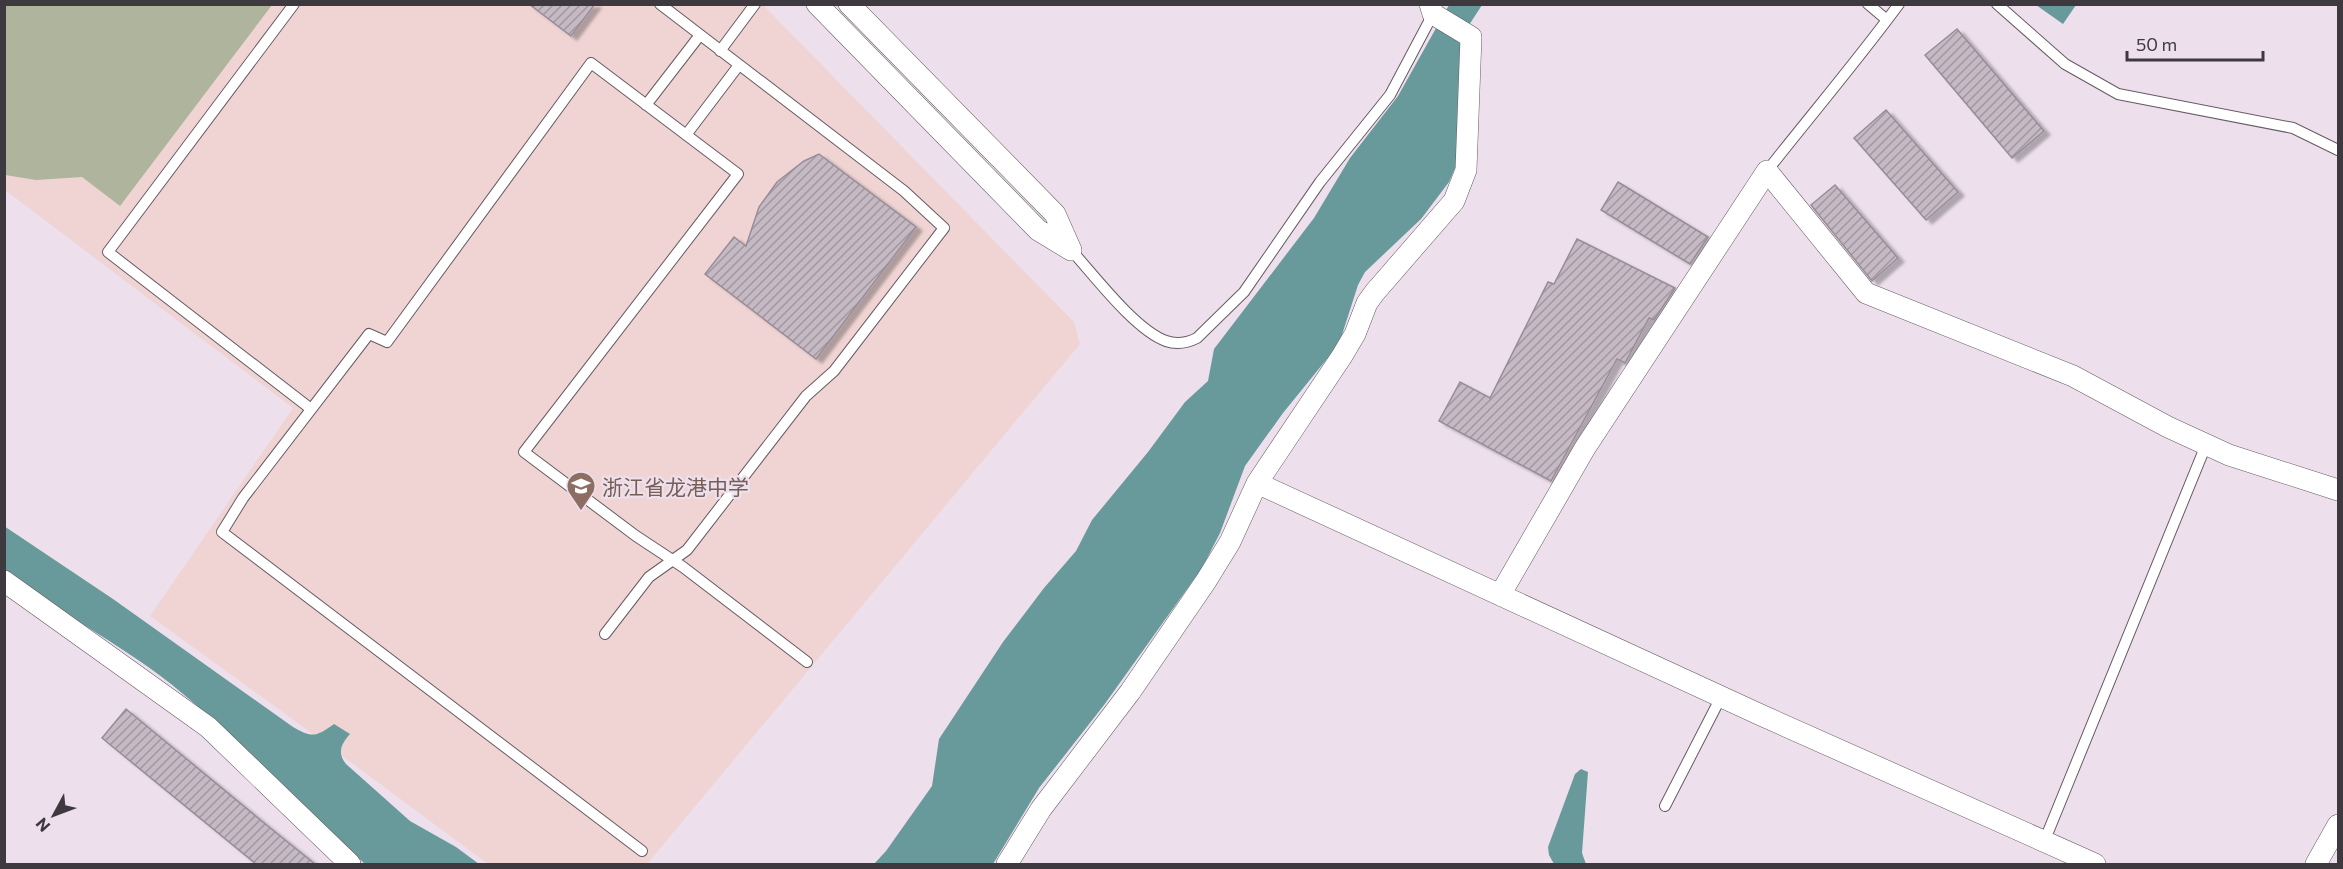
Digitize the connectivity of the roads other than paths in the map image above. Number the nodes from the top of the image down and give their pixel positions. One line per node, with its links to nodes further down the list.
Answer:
1 (294, 4): 19 (lane)
2 (660, 4): 11 (lane)
3 (755, 4): 12 (lane)
4 (817, 4): 18 (street)
5 (849, 4): 18 (street)
6 (1868, 4): 10 (lane)
7 (1899, 4): 10 (lane)
8 (1997, 4): 16 (lane)
9 (1434, 8): 18 (lane); 21 (street)
10 (1887, 20): 17 (lane)
11 (700, 35): 12 (lane); 14 (lane)
12 (720, 51): 13 (lane)
13 (739, 65): 15 (lane); 23 (lane)
14 (646, 105): 15 (lane); 19 (lane)
15 (686, 135): 23 (lane)
16 (2338, 150)
17 (1767, 171): 20 (street); 25 (street)
18 (1071, 250)
19 (311, 409): 32 (lane)
20 (2206, 445): 22 (street); 31 (lane)
21 (1257, 483): 25 (street); 34 (street)
22 (2338, 490)
23 (671, 560): 26 (lane); 27 (lane)
24 (4, 580): 33 (street)
25 (1500, 595): 28 (street)
26 (605, 634)
27 (807, 662)
28 (1721, 697): 29 (lane); 31 (street)
29 (1665, 806)
30 (2338, 825): 36 (street)
31 (2044, 842): 35 (street)
32 (642, 851)
33 (350, 864)
34 (1007, 864)
35 (2095, 864)
36 (2316, 864)

